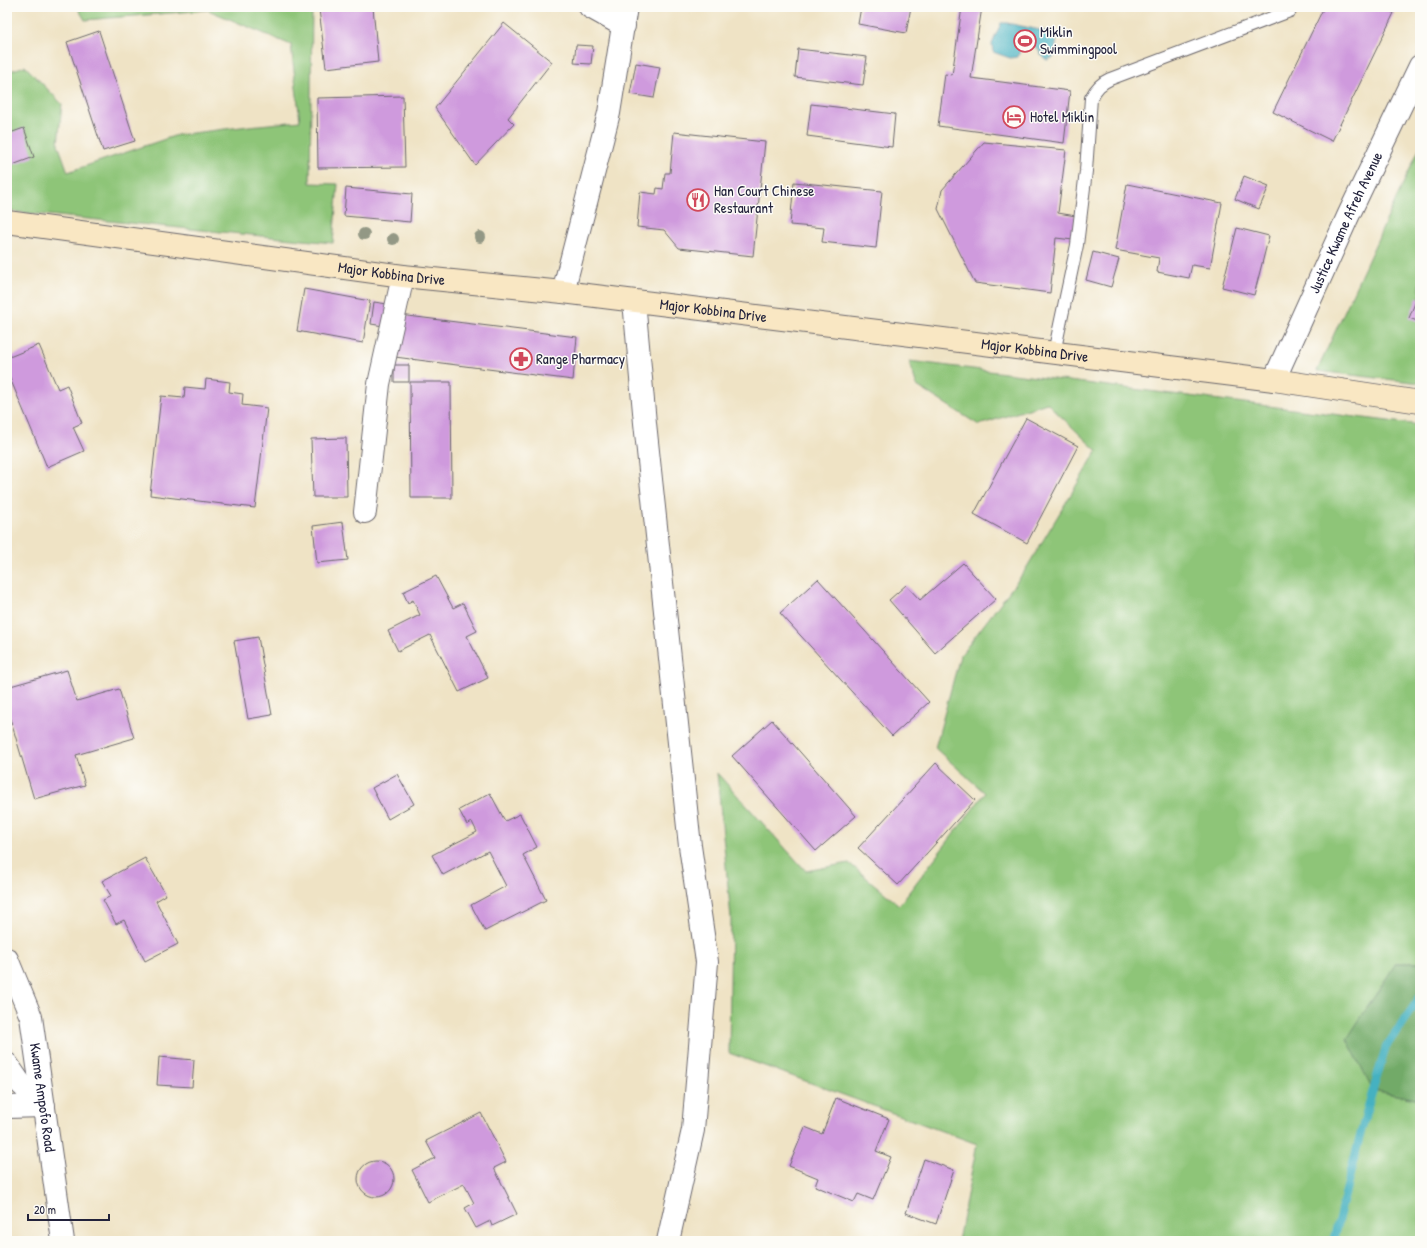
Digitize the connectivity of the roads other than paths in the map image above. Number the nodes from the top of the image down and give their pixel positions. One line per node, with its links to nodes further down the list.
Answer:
1 (590, 7): 3 (street)
2 (1290, 11): 9 (lane)
3 (625, 17): 7 (street)
4 (1420, 66): 10 (street, Justice Kwame Afreh Avenue)
5 (7, 222): 6 (street, Major Kobbina Drive)
6 (403, 276): 7 (street, Major Kobbina Drive); 12 (street)
7 (563, 292): 8 (street, Major Kobbina Drive)
8 (634, 301): 9 (street, Major Kobbina Drive); 18 (street)
9 (1054, 353): 10 (street, Major Kobbina Drive)
10 (1274, 380): 11 (street, Major Kobbina Drive)
11 (1420, 402)
12 (365, 512)
13 (7, 959): 15 (street, Kwame Ampofo Road)
14 (7, 1064): 15 (street)
15 (44, 1106): 16 (street); 17 (street, Kwame Ampofo Road)
16 (7, 1107)
17 (63, 1241)
18 (668, 1241)

